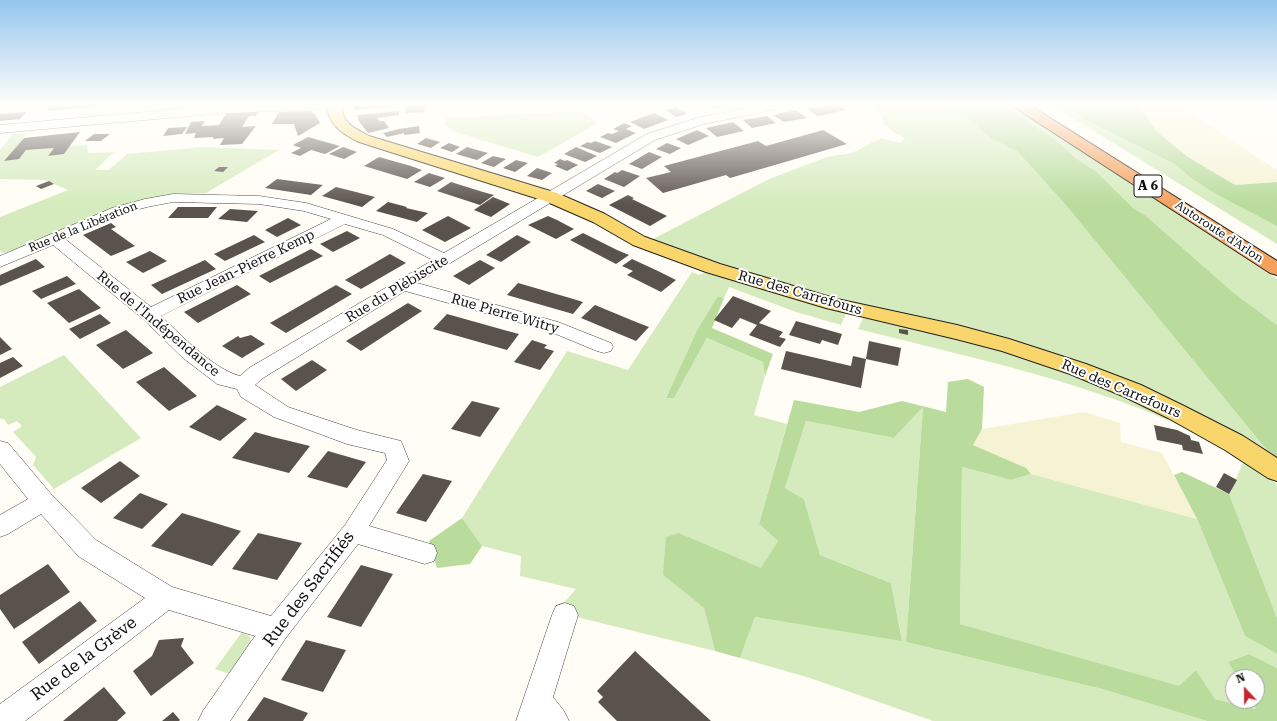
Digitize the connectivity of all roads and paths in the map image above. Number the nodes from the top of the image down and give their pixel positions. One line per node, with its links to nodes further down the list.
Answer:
1 (362, 138): 5 (main road, Rue des Carrefours)
2 (650, 138): 5 (street, Rue du Plébiscite)
3 (1072, 138): 11 (highway, Autoroute d'Arlon / A 6)
4 (1090, 138): 8 (highway, Autoroute d'Arlon / A 6)
5 (551, 196): 9 (street, Rue du Plébiscite); 17 (main road, Rue des Carrefours)
6 (343, 219): 7 (street, Rue de la Libération); 9 (street, Rue de la Libération); 13 (street, Rue Jean-Pierre Kemp)
7 (54, 238): 10 (street, Rue de la Libération); 13 (street, Rue de l'Indépendance)
8 (1277, 254)
9 (446, 260): 12 (street, Rue du Plébiscite)
10 (0, 262)
11 (1277, 269)
12 (404, 285): 14 (street, Rue Pierre Witry); 15 (street, Rue du Plébiscite)
13 (148, 315): 15 (street, Rue de l'Indépendance)
14 (604, 347)
15 (244, 384): 20 (street, Rue des Sacrifiés)
16 (0, 449): 18 (street)
17 (1277, 471)
18 (43, 501): 19 (street); 22 (street)
19 (0, 527)
20 (353, 532): 21 (street); 24 (street, Rue des Sacrifiés)
21 (426, 553)
22 (166, 597): 24 (street); 26 (street, Rue de la Grève)
23 (565, 615): 25 (street)
24 (276, 630): 27 (street, Rue des Sacrifiés)
25 (541, 714)
26 (1, 721)
27 (213, 721)

